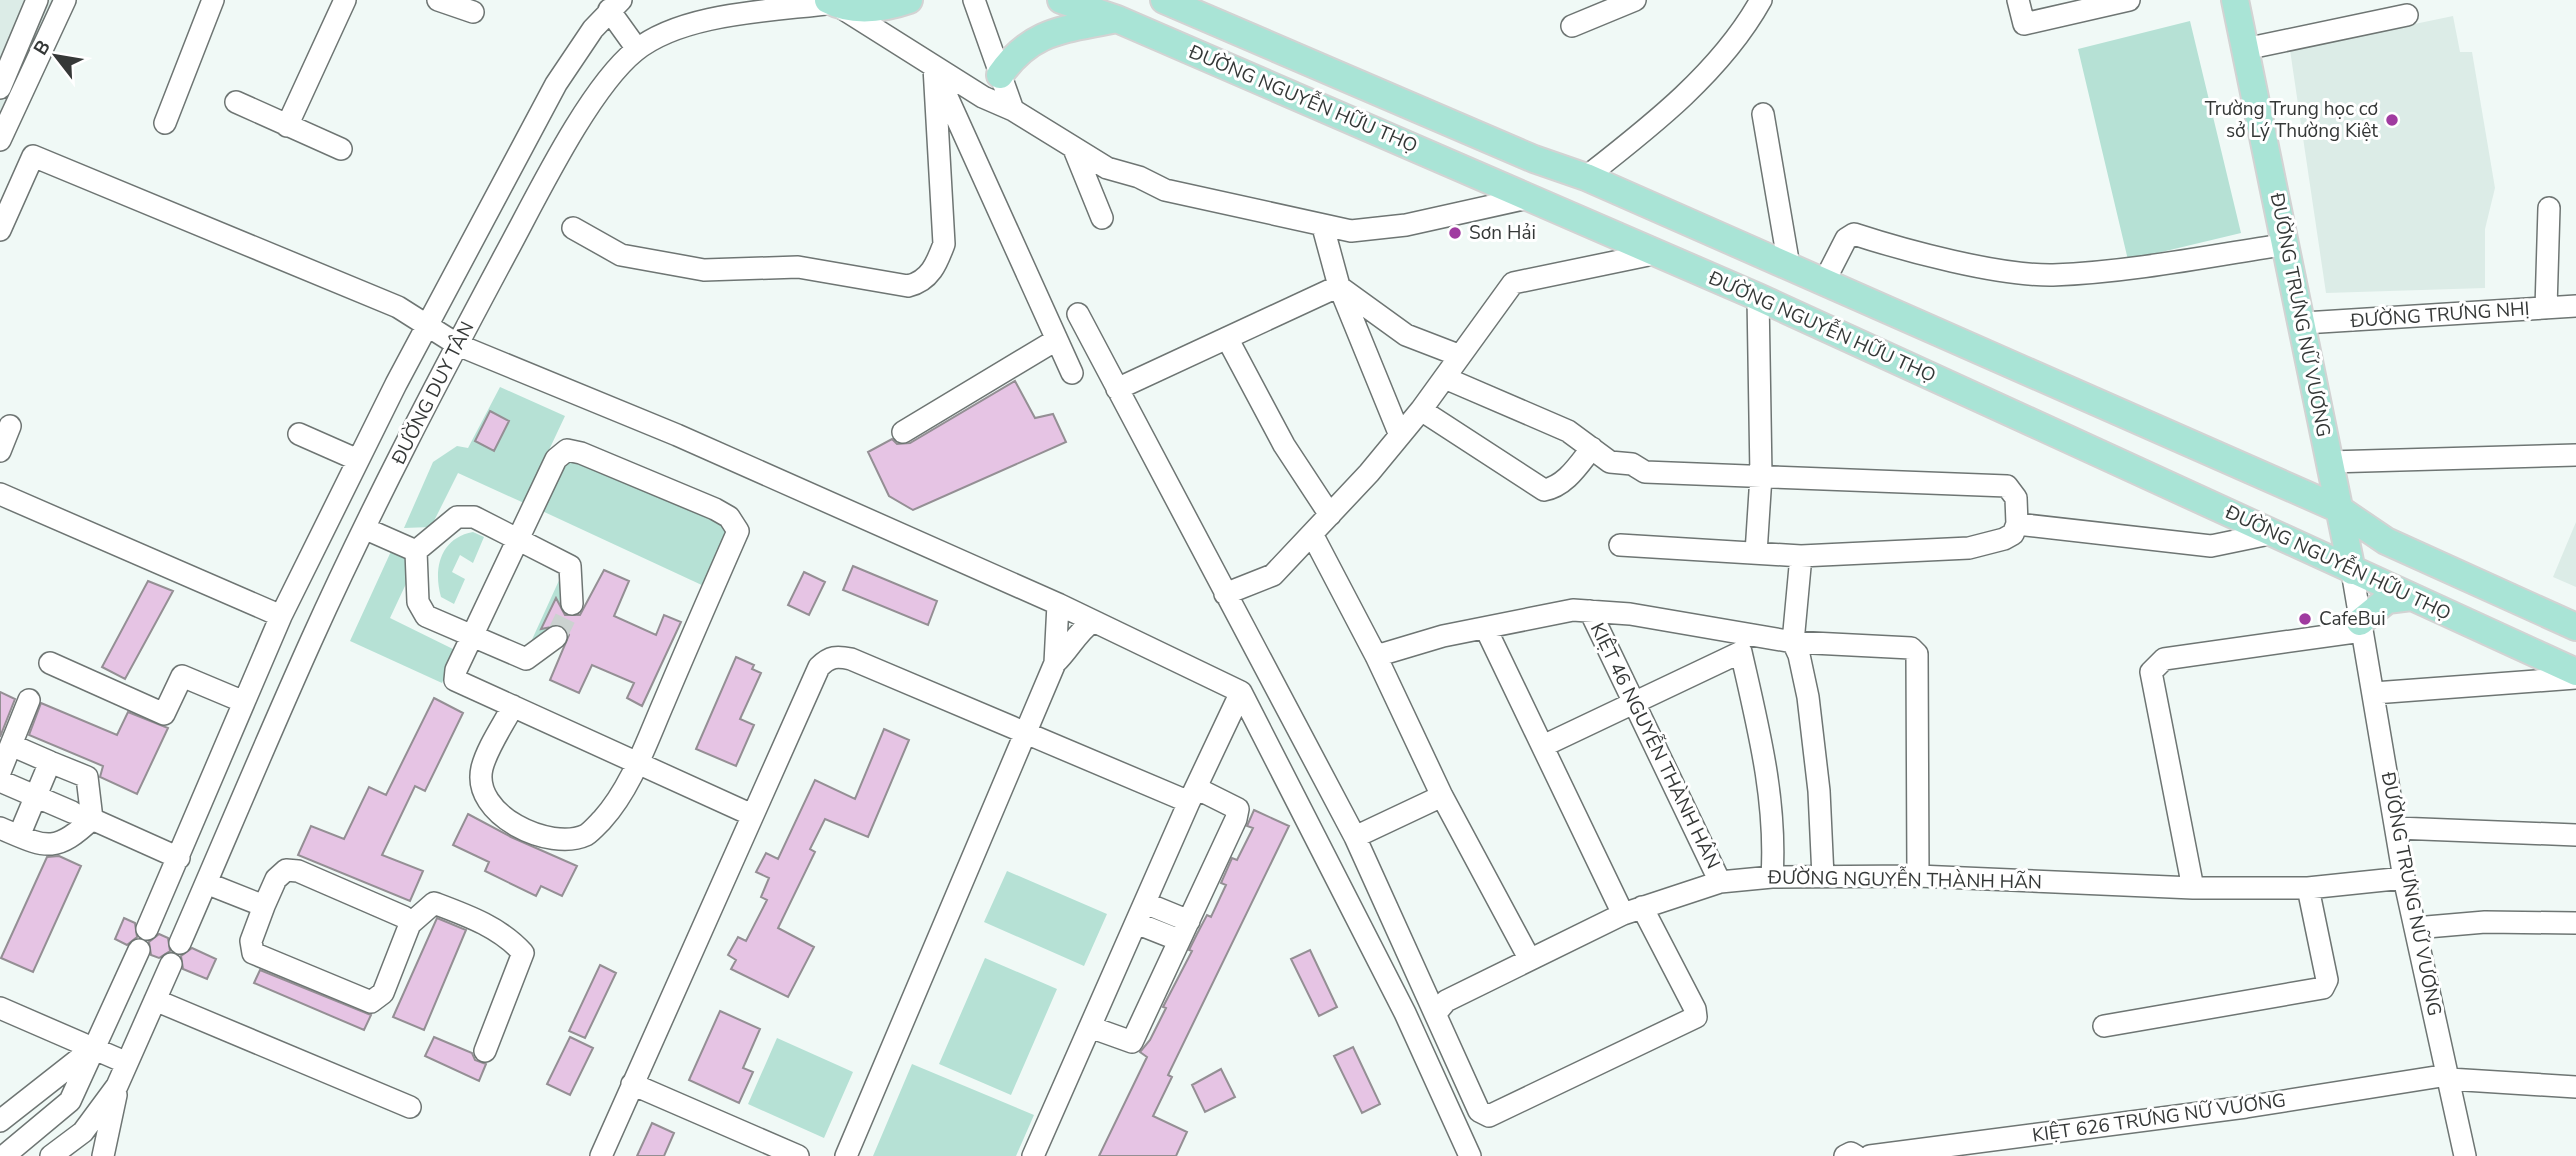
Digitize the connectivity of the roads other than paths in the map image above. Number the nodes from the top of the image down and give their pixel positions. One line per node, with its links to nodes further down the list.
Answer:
1 (37, 0): 25 (street)
2 (65, 0): 31 (street)
3 (214, 0): 29 (street)
4 (345, 0): 30 (street)
5 (438, 0): 17 (street)
6 (909, 0): 15 (main road)
7 (974, 0): 24 (street)
8 (1061, 0): 19 (main road, ĐƯỜNG NGUYỄN HỮU THỌ)
9 (1164, 0): 34 (main road, ĐƯỜNG NGUYỄN HỮU THỌ)
10 (1634, 0): 20 (street)
11 (1761, 0): 34 (street)
12 (2018, 0): 13 (street)
13 (2129, 0)
14 (2235, 0): 22 (main road, ĐƯỜNG TRƯNG NỮ VƯƠNG)
15 (831, 1): 21 (street, ĐƯỜNG DUY TÂN); 23 (street)
16 (615, 5): 21 (street); 51 (street, ĐƯỜNG DUY TÂN)
17 (473, 12)
18 (2407, 15): 22 (street)
19 (1117, 19): 24 (main road); 35 (main road, ĐƯỜNG NGUYỄN HỮU THỌ)
20 (1573, 26)
21 (637, 49): 54 (street, ĐƯỜNG DUY TÂN)
22 (2245, 49): 41 (main road, ĐƯỜNG TRƯNG NỮ VƯƠNG)
23 (934, 67): 27 (street); 39 (street); 53 (street)
24 (1000, 75): 27 (street)
25 (0, 88)
26 (236, 102): 30 (street)
27 (1013, 110): 33 (street)
28 (1763, 114): 43 (street)
29 (165, 123)
30 (287, 126): 32 (street)
31 (0, 140)
32 (341, 149)
33 (1074, 149): 37 (street); 38 (street)
34 (1586, 177): 43 (main road, ĐƯỜNG NGUYỄN HỮU THỌ)
35 (1532, 197): 38 (street); 42 (main road, ĐƯỜNG NGUYỄN HỮU THỌ)
36 (2549, 208): 48 (street)
37 (1102, 218)
38 (1322, 227): 45 (street)
39 (573, 228)
40 (0, 230): 51 (street)
41 (2287, 244): 44 (street); 50 (main road, ĐƯỜNG TRƯNG NỮ VƯƠNG)
42 (1658, 253): 46 (main road, ĐƯỜNG NGUYỄN HỮU THỌ); 55 (street)
43 (1789, 266): 44 (main road, ĐƯỜNG NGUYỄN HỮU THỌ)
44 (1824, 282): 70 (main road, ĐƯỜNG NGUYỄN HỮU THỌ)
45 (1339, 286): 52 (street); 55 (street); 62 (street)
46 (1758, 297): 69 (street); 76 (main road, ĐƯỜNG NGUYỄN HỮU THỌ)
47 (2576, 306): 48 (street, ĐƯỜNG TRƯNG NHỊ)
48 (2546, 308): 50 (street, ĐƯỜNG TRƯNG NHỊ)
49 (1078, 314): 58 (street)
50 (2304, 323): 68 (main road, ĐƯỜNG TRƯNG NỮ VƯƠNG)
51 (426, 326): 54 (street); 67 (street, ĐƯỜNG DUY TÂN)
52 (1227, 338): 58 (street); 73 (street)
53 (1056, 340): 56 (street); 61 (street)
54 (457, 345): 75 (street, ĐƯỜNG DUY TÂN); 87 (street)
55 (1458, 355): 57 (street)
56 (1072, 373)
57 (1445, 378): 59 (street); 64 (street)
58 (1117, 390): 84 (street)
59 (1421, 410): 62 (street); 64 (street)
60 (10, 426): 65 (street)
61 (903, 432)
62 (1399, 433): 73 (street)
63 (299, 434): 67 (street)
64 (1592, 448): 69 (street)
65 (0, 451)
66 (2576, 455): 68 (street)
67 (358, 460): 89 (street, ĐƯỜNG DUY TÂN)
68 (2329, 465): 70 (main road); 72 (main road, ĐƯỜNG TRƯNG NỮ VƯƠNG)
69 (1761, 477): 74 (street); 81 (street)
70 (2283, 484): 72 (main road, ĐƯỜNG NGUYỄN HỮU THỌ)
71 (0, 495): 89 (street)
72 (2339, 509): 83 (main road, ĐƯỜNG TRƯNG NỮ VƯƠNG); 92 (main road, ĐƯỜNG NGUYỄN HỮU THỌ)
73 (1330, 515): 77 (street)
74 (2017, 524): 76 (street); 82 (street)
75 (366, 529): 80 (street); 120 (street, ĐƯỜNG DUY TÂN)
76 (2274, 533): 83 (main road, ĐƯỜNG NGUYỄN HỮU THỌ)
77 (1312, 534): 84 (street); 97 (street)
78 (517, 540): 80 (street); 86 (street); 94 (street); 112 (street)
79 (1620, 545): 81 (street)
80 (416, 551): 94 (street)
81 (1756, 553): 82 (street)
82 (1801, 556): 96 (street)
83 (2352, 571): 85 (main road, ĐƯỜNG NGUYỄN HỮU THỌ); 91 (street, ĐƯỜNG TRƯNG NỮ VƯƠNG)
84 (1225, 594): 127 (street)
85 (2411, 597): 91 (main road); 100 (main road, ĐƯỜNG NGUYỄN HỮU THỌ)
86 (572, 604)
87 (1058, 604): 90 (street); 99 (street)
88 (1590, 611): 93 (street); 96 (street); 106 (street, KIỆT 46 NGUYỄN THÀNH HÂN)
89 (281, 615): 105 (street, ĐƯỜNG DUY TÂN)
90 (1093, 621): 99 (street); 102 (street)
91 (2361, 626): 103 (street, ĐƯỜNG TRƯNG NỮ VƯƠNG); 136 (street)
92 (2576, 626)
93 (1486, 629): 97 (street); 110 (street)
94 (471, 637): 95 (street); 107 (street)
95 (556, 637)
96 (1793, 642): 130 (street); 132 (street)
97 (1376, 656): 118 (street)
98 (50, 663): 105 (street)
99 (1055, 663): 108 (street)
100 (2576, 672)
101 (2576, 678): 103 (street)
102 (1241, 692): 117 (street); 174 (street)
103 (2374, 693): 124 (street, ĐƯỜNG TRƯNG NỮ VƯƠNG)
104 (29, 700): 109 (street)
105 (244, 702): 116 (street, ĐƯỜNG DUY TÂN)
106 (1637, 703): 110 (street); 131 (street); 134 (street, KIỆT 46 NGUYỄN THÀNH HÂN)
107 (513, 706): 112 (street); 112 (street)
108 (1024, 732): 117 (street); 122 (street); 172 (street)
109 (11, 745): 111 (street); 113 (street)
110 (1543, 746): 140 (street)
111 (50, 762): 114 (street); 119 (street)
112 (638, 763): 122 (street)
113 (0, 772)
114 (88, 780): 121 (street); 123 (street)
115 (0, 782): 119 (street)
116 (210, 785): 120 (street); 129 (street, ĐƯỜNG DUY TÂN)
117 (1193, 795): 138 (street); 141 (street)
118 (1441, 796): 127 (street); 150 (street)
119 (35, 797): 121 (street); 125 (street)
120 (242, 799): 135 (street, ĐƯỜNG DUY TÂN)
121 (72, 812): 128 (street)
122 (752, 815): 161 (street)
123 (92, 819): 128 (street); 129 (street)
124 (2397, 828): 126 (street); 133 (street, ĐƯỜNG TRƯNG NỮ VƯƠNG)
125 (9, 832): 128 (street)
126 (2576, 835)
127 (1355, 837): 154 (street)
128 (63, 841)
129 (179, 858): 146 (street, ĐƯỜNG DUY TÂN)
130 (1918, 876): 132 (street, ĐƯỜNG NGUYỄN THÀNH HÃN); 136 (street, ĐƯỜNG NGUYỄN THÀNH HÃN)
131 (1772, 877): 132 (street, ĐƯỜNG NGUYỄN THÀNH HÃN); 134 (street, ĐƯỜNG NGUYỄN THÀNH HÃN)
132 (1824, 877)
133 (2404, 877): 137 (street, ĐƯỜNG NGUYỄN THÀNH HÃN); 145 (street, ĐƯỜNG TRƯNG NỮ VƯƠNG)
134 (1720, 882): 140 (street, ĐƯỜNG NGUYỄN THÀNH HÃN)
135 (206, 883): 139 (street); 148 (street, ĐƯỜNG DUY TÂN)
136 (2193, 888): 137 (street, ĐƯỜNG NGUYỄN THÀNH HÃN)
137 (2308, 888): 155 (street)
138 (1145, 902): 141 (street); 143 (street)
139 (264, 906): 142 (street); 142 (street)
140 (1633, 910): 150 (street, ĐƯỜNG NGUYỄN THÀNH HÃN); 154 (street)
141 (1189, 921): 147 (street)
142 (410, 923): 158 (street)
143 (1136, 923): 147 (street); 156 (street)
144 (2576, 923): 145 (street)
145 (2415, 928): 160 (street, ĐƯỜNG TRƯNG NỮ VƯƠNG)
146 (147, 929)
147 (1179, 940): 156 (street)
148 (180, 943)
149 (139, 950): 157 (street)
150 (1529, 958): 154 (street, ĐƯỜNG NGUYỄN THÀNH HÃN)
151 (171, 964): 152 (street)
152 (155, 1000): 159 (street); 164 (street)
153 (0, 1008): 157 (street)
154 (1436, 1013)
155 (2104, 1026)
156 (1090, 1027): 173 (street)
157 (95, 1047): 159 (street); 165 (street); 167 (street)
158 (485, 1051)
159 (127, 1063): 162 (street)
160 (2449, 1077): 163 (street, KIỆT 626 TRƯNG NỮ VƯƠNG); 166 (street, KIỆT 626 TRƯNG NỮ VƯƠNG); 178 (street, ĐƯỜNG TRƯNG NỮ VƯƠNG)
161 (632, 1084): 170 (street); 171 (street)
162 (117, 1086): 168 (street); 169 (street)
163 (2576, 1087)
164 (410, 1107)
165 (0, 1121)
166 (2009, 1148): 177 (street, KIỆT 626 TRƯNG NỮ VƯƠNG)
167 (4, 1156)
168 (51, 1156)
169 (103, 1156)
170 (601, 1156)
171 (798, 1156)
172 (846, 1156)
173 (1033, 1156)
174 (1471, 1156)
175 (1845, 1156): 176 (street)
176 (1856, 1156)
177 (1870, 1156)
178 (2465, 1156)

